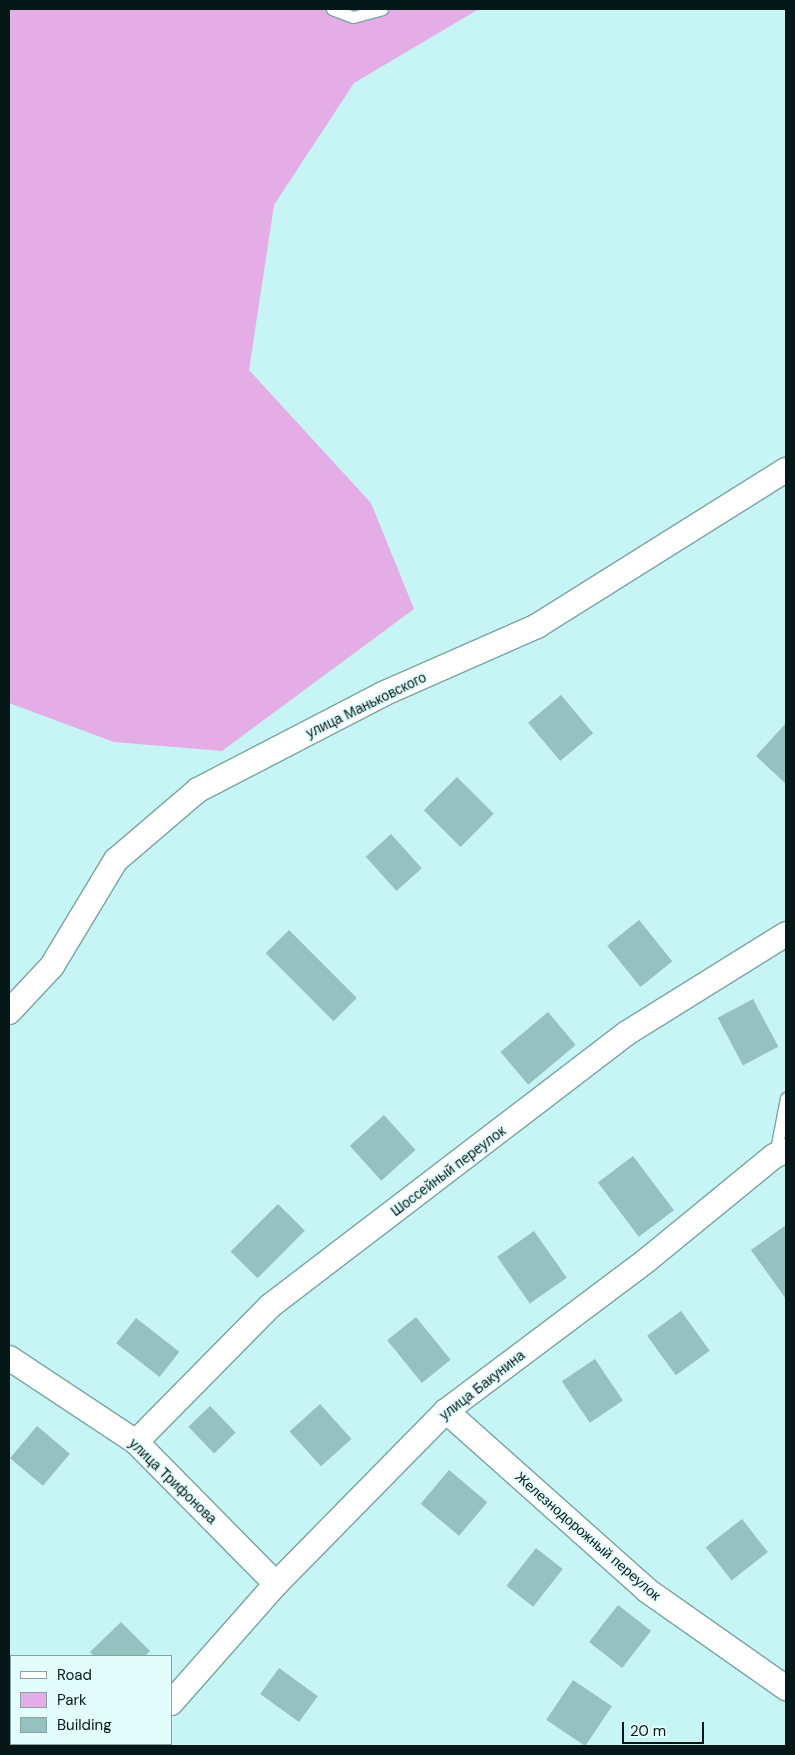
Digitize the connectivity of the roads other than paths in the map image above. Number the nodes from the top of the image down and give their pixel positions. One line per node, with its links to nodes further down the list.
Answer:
1 (332, 9): 2 (lane)
2 (382, 9)
3 (786, 470): 5 (street, улица Маньковского)
4 (786, 934): 10 (street, Шоссейный переулок)
5 (9, 1012)
6 (786, 1098): 7 (lane)
7 (780, 1154): 9 (street, улица Бакунина)
8 (9, 1358): 10 (street, улица Трифонова)
9 (446, 1411): 11 (street, улица Бакунина); 12 (street, Железнодорожный переулок)
10 (136, 1442): 11 (street, улица Трифонова)
11 (276, 1584): 13 (street, улица Бакунина)
12 (786, 1688)
13 (172, 1702)

